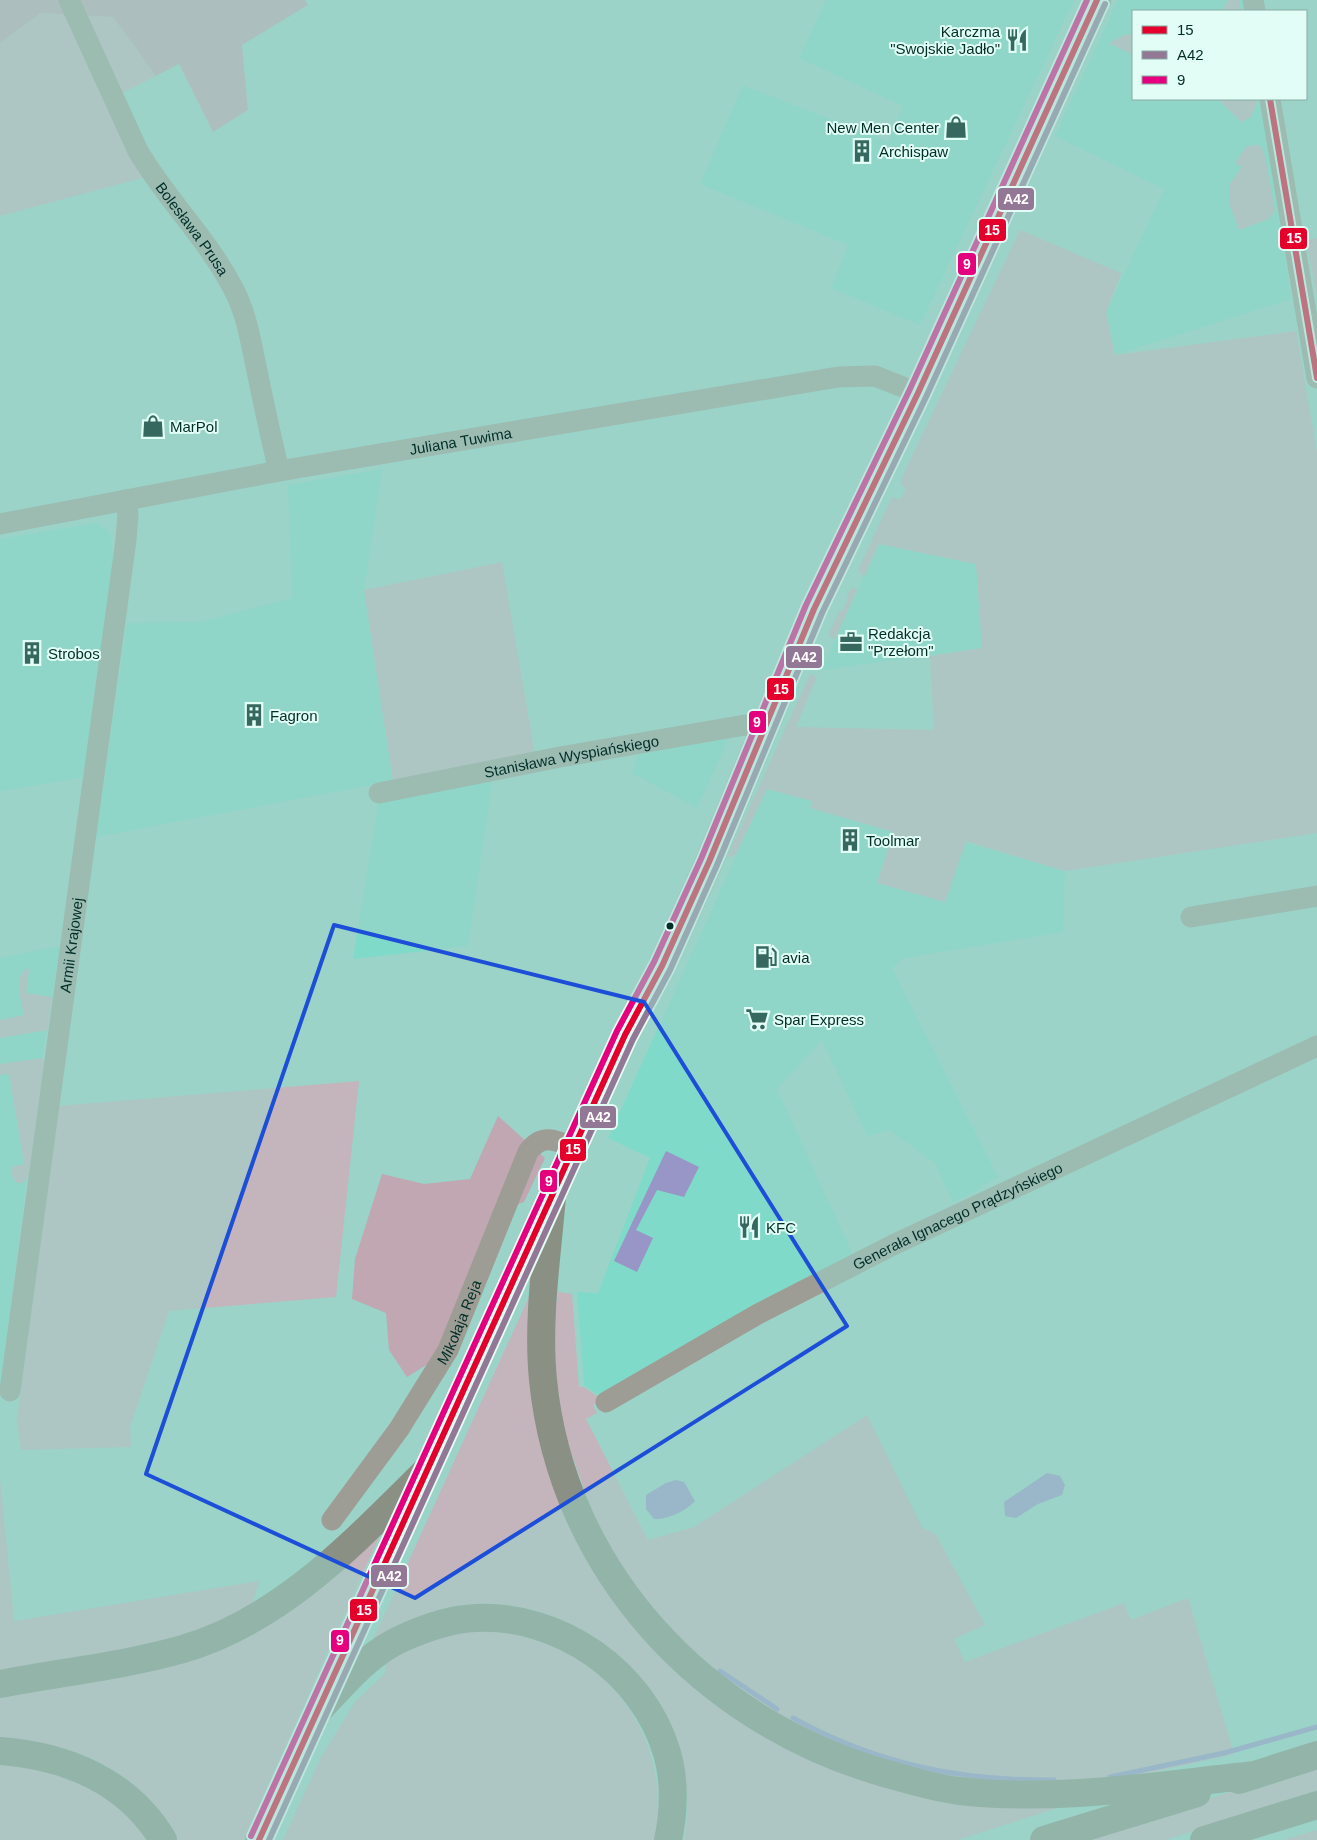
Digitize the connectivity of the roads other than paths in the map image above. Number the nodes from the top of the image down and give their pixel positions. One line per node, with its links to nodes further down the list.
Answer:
1 (69, 0): 6 (street, Bolesława Prusa)
2 (1097, 0): 5 (main road)
3 (1270, 100): 4 (street)
4 (1317, 378)
5 (918, 393): 6 (street, Juliana Tuwima); 9 (main road)
6 (279, 471): 7 (street, Juliana Tuwima)
7 (126, 500): 8 (street, Juliana Tuwima); 16 (street, Armii Krajowej)
8 (0, 524)
9 (763, 731): 10 (street, Stanisława Wyspiańskiego); 14 (main road)
10 (379, 793)
11 (1317, 896): 12 (street)
12 (1191, 917)
13 (1317, 1046): 17 (street, Generała Ignacego Prądzyńskiego)
14 (574, 1148): 15 (main road); 19 (street, Mikołaja Reja)
15 (552, 1196): 18 (main road); 24 (highway)
16 (10, 1391)
17 (606, 1402)
18 (426, 1471): 20 (highway); 21 (main road)
19 (332, 1520)
20 (0, 1684)
21 (317, 1712): 27 (main road); 28 (highway)
22 (0, 1750): 26 (highway)
23 (1317, 1755): 24 (highway)
24 (1255, 1775): 29 (highway)
25 (1317, 1805): 30 (highway)
26 (163, 1840)
27 (258, 1840)
28 (668, 1840)
29 (1044, 1840)
30 (1204, 1840)

